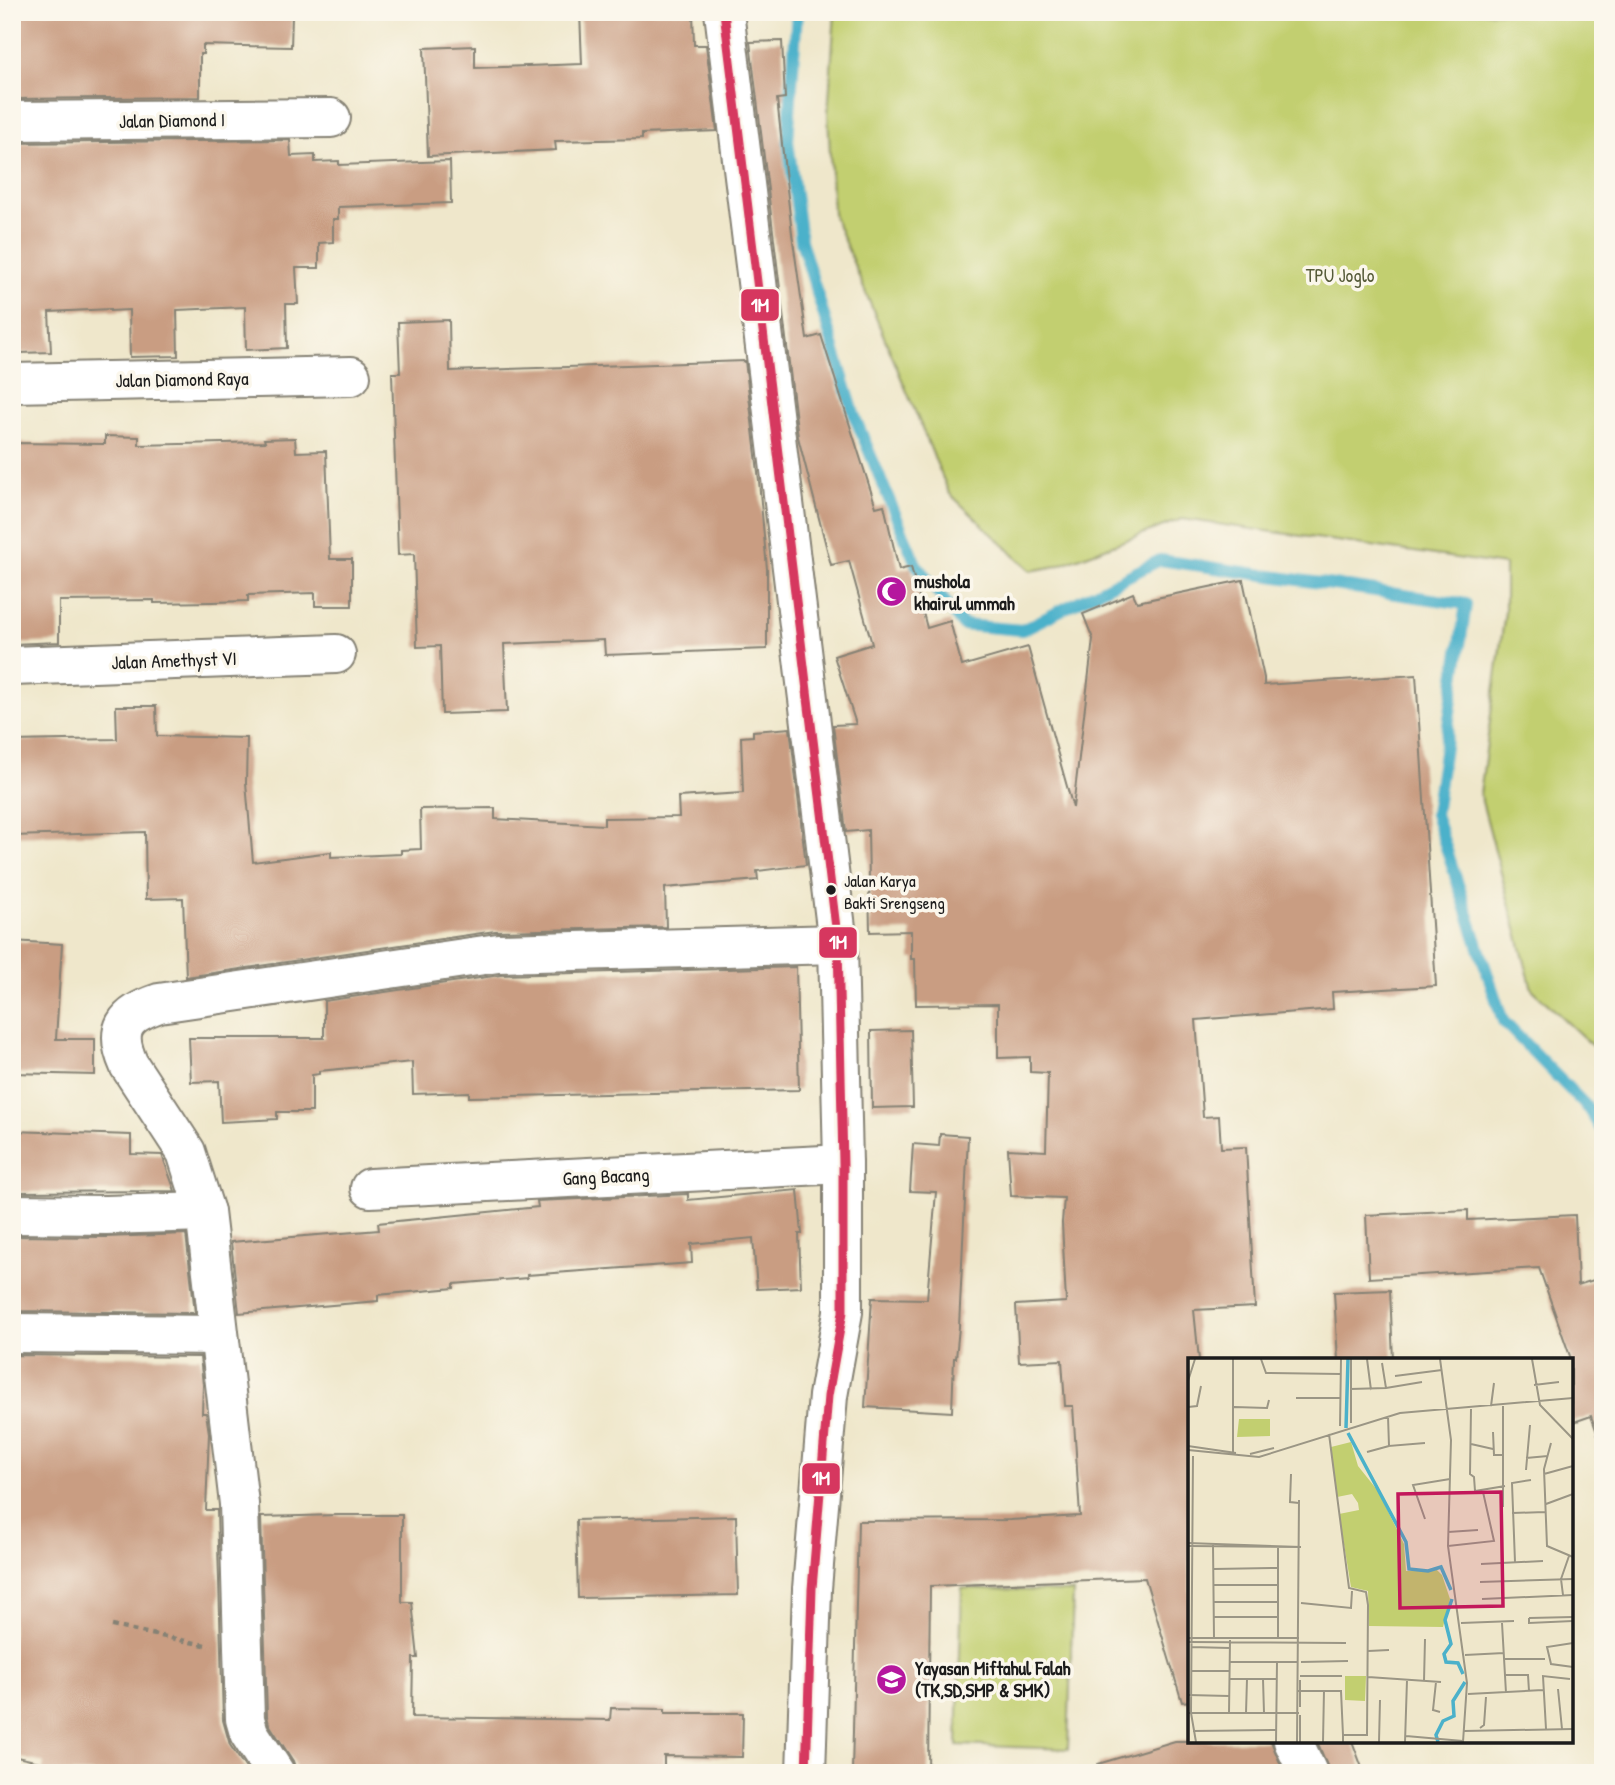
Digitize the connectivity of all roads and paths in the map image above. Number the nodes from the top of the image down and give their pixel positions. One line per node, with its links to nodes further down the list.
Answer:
1 (724, 12): 8 (street)
2 (331, 118): 3 (street, Jalan Diamond I)
3 (12, 121)
4 (351, 376): 5 (street, Jalan Diamond Raya)
5 (12, 383)
6 (336, 654): 7 (street, Jalan Amethyst VI)
7 (12, 666)
8 (838, 944): 9 (street); 11 (street)
9 (843, 1164): 10 (street, Gang Bacang); 19 (street)
10 (370, 1188)
11 (205, 1212): 12 (street); 14 (street)
12 (12, 1214)
13 (12, 1333): 14 (street)
14 (219, 1335): 16 (street)
15 (112, 1626): 16 (path)
16 (243, 1653): 18 (street)
17 (1294, 1743): 20 (street)
18 (275, 1773)
19 (806, 1773)
20 (1308, 1773)

